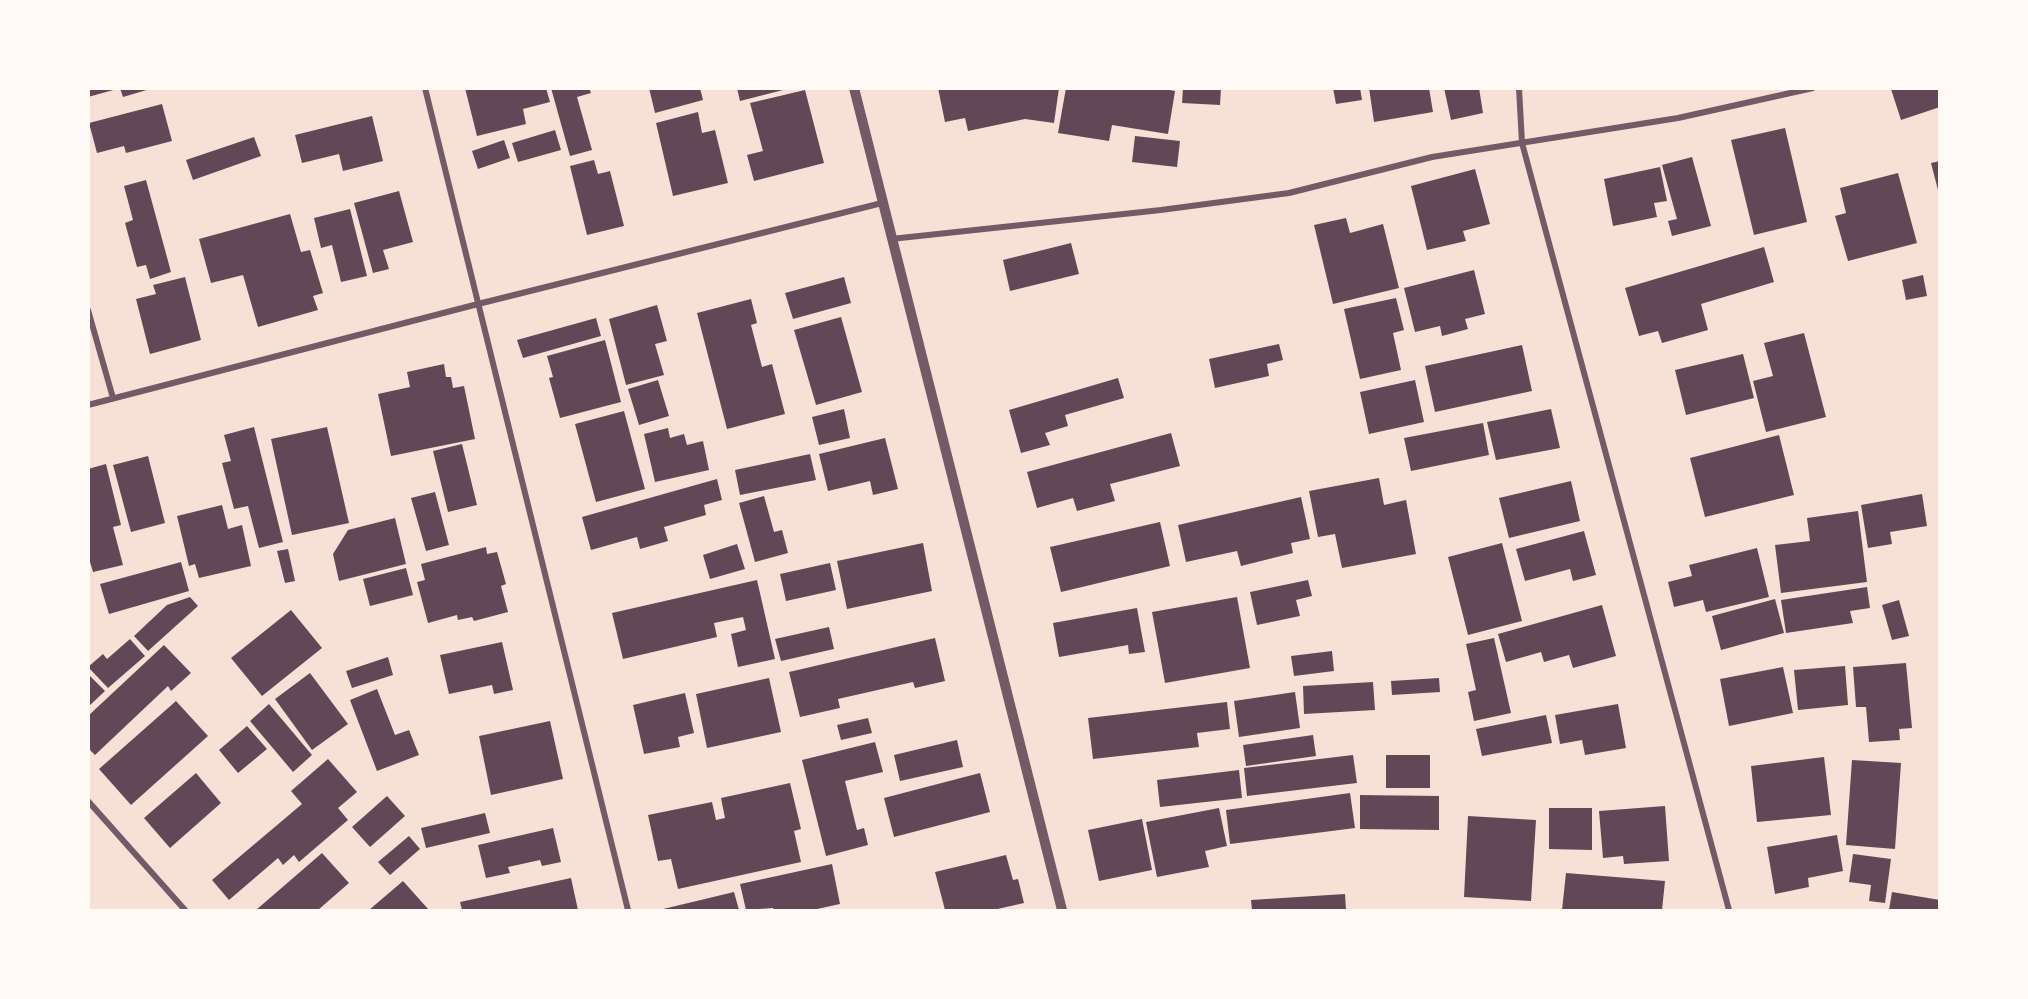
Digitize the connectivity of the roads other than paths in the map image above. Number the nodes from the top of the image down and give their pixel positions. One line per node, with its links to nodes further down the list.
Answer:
1 (425, 88): 8 (street)
2 (854, 88): 6 (street)
3 (1519, 88): 5 (street)
4 (1813, 88): 5 (street)
5 (1522, 143): 7 (street); 16 (street)
6 (882, 203): 7 (street); 8 (street)
7 (891, 239): 15 (street)
8 (478, 304): 10 (street); 14 (street)
9 (88, 310): 10 (street)
10 (113, 398): 11 (street)
11 (88, 405)
12 (88, 801): 13 (street)
13 (185, 910)
14 (628, 910)
15 (1062, 910)
16 (1729, 910)

